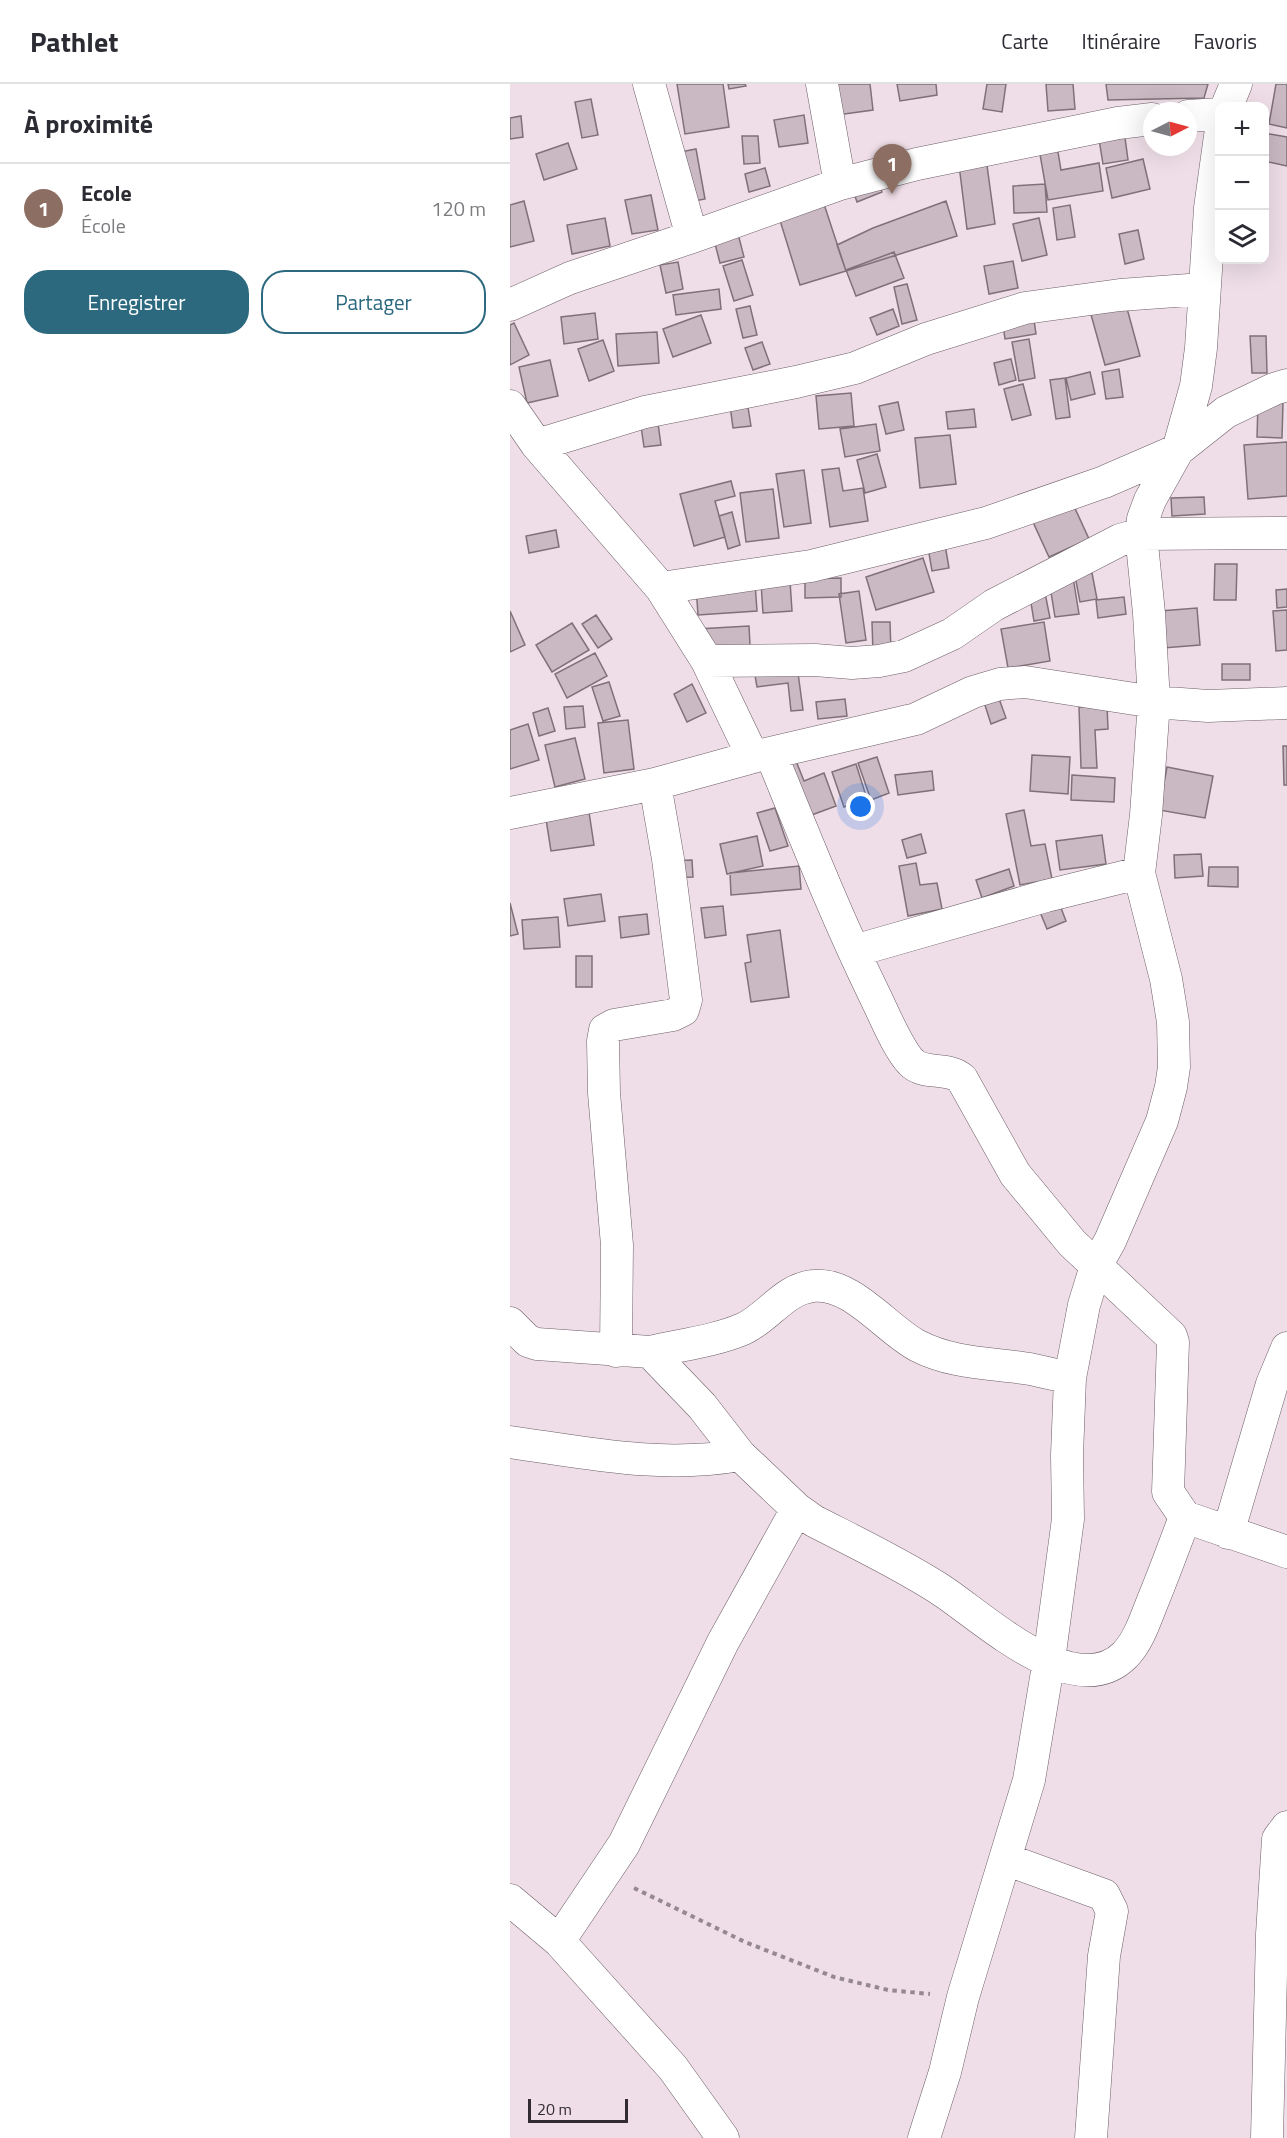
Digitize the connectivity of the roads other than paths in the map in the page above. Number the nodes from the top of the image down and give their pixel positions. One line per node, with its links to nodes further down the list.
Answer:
1 (649, 84): 10 (street)
2 (822, 84): 9 (street)
3 (1236, 84): 4 (street)
4 (1229, 102)
5 (1215, 114): 6 (street)
6 (1197, 115)
7 (1143, 120): 9 (street)
8 (1217, 156): 11 (street)
9 (840, 184): 10 (street)
10 (692, 237): 12 (street)
11 (1203, 289): 15 (street); 16 (street)
12 (510, 305)
13 (1287, 385): 16 (street)
14 (510, 406): 15 (street)
15 (537, 445): 19 (street)
16 (1178, 450): 18 (street); 19 (street)
17 (1287, 533): 18 (street)
18 (1141, 534): 20 (street); 21 (street)
19 (661, 588): 20 (street)
20 (707, 661): 23 (street)
21 (1154, 702): 22 (street); 23 (street); 26 (street)
22 (1287, 703)
23 (762, 756): 24 (street); 27 (street)
24 (655, 784): 25 (street); 31 (street)
25 (510, 813)
26 (1139, 873): 27 (street); 28 (street)
27 (854, 951): 28 (street)
28 (1096, 1266): 33 (street); 37 (street)
29 (510, 1323): 31 (street)
30 (1287, 1348): 38 (street)
31 (616, 1351): 32 (street)
32 (650, 1352): 33 (street); 35 (street)
33 (1070, 1378): 40 (street)
34 (510, 1442): 35 (street)
35 (740, 1455): 36 (street)
36 (796, 1509): 40 (street); 44 (street)
37 (1185, 1517): 38 (street); 40 (street)
38 (1228, 1533): 39 (street)
39 (1287, 1552)
40 (1049, 1660): 42 (street)
41 (1287, 1827): 48 (street)
42 (1005, 1859): 46 (street); 47 (street)
43 (510, 1900): 44 (street)
44 (559, 1941): 45 (street)
45 (723, 2138)
46 (924, 2138)
47 (1091, 2138)
48 (1267, 2138)

